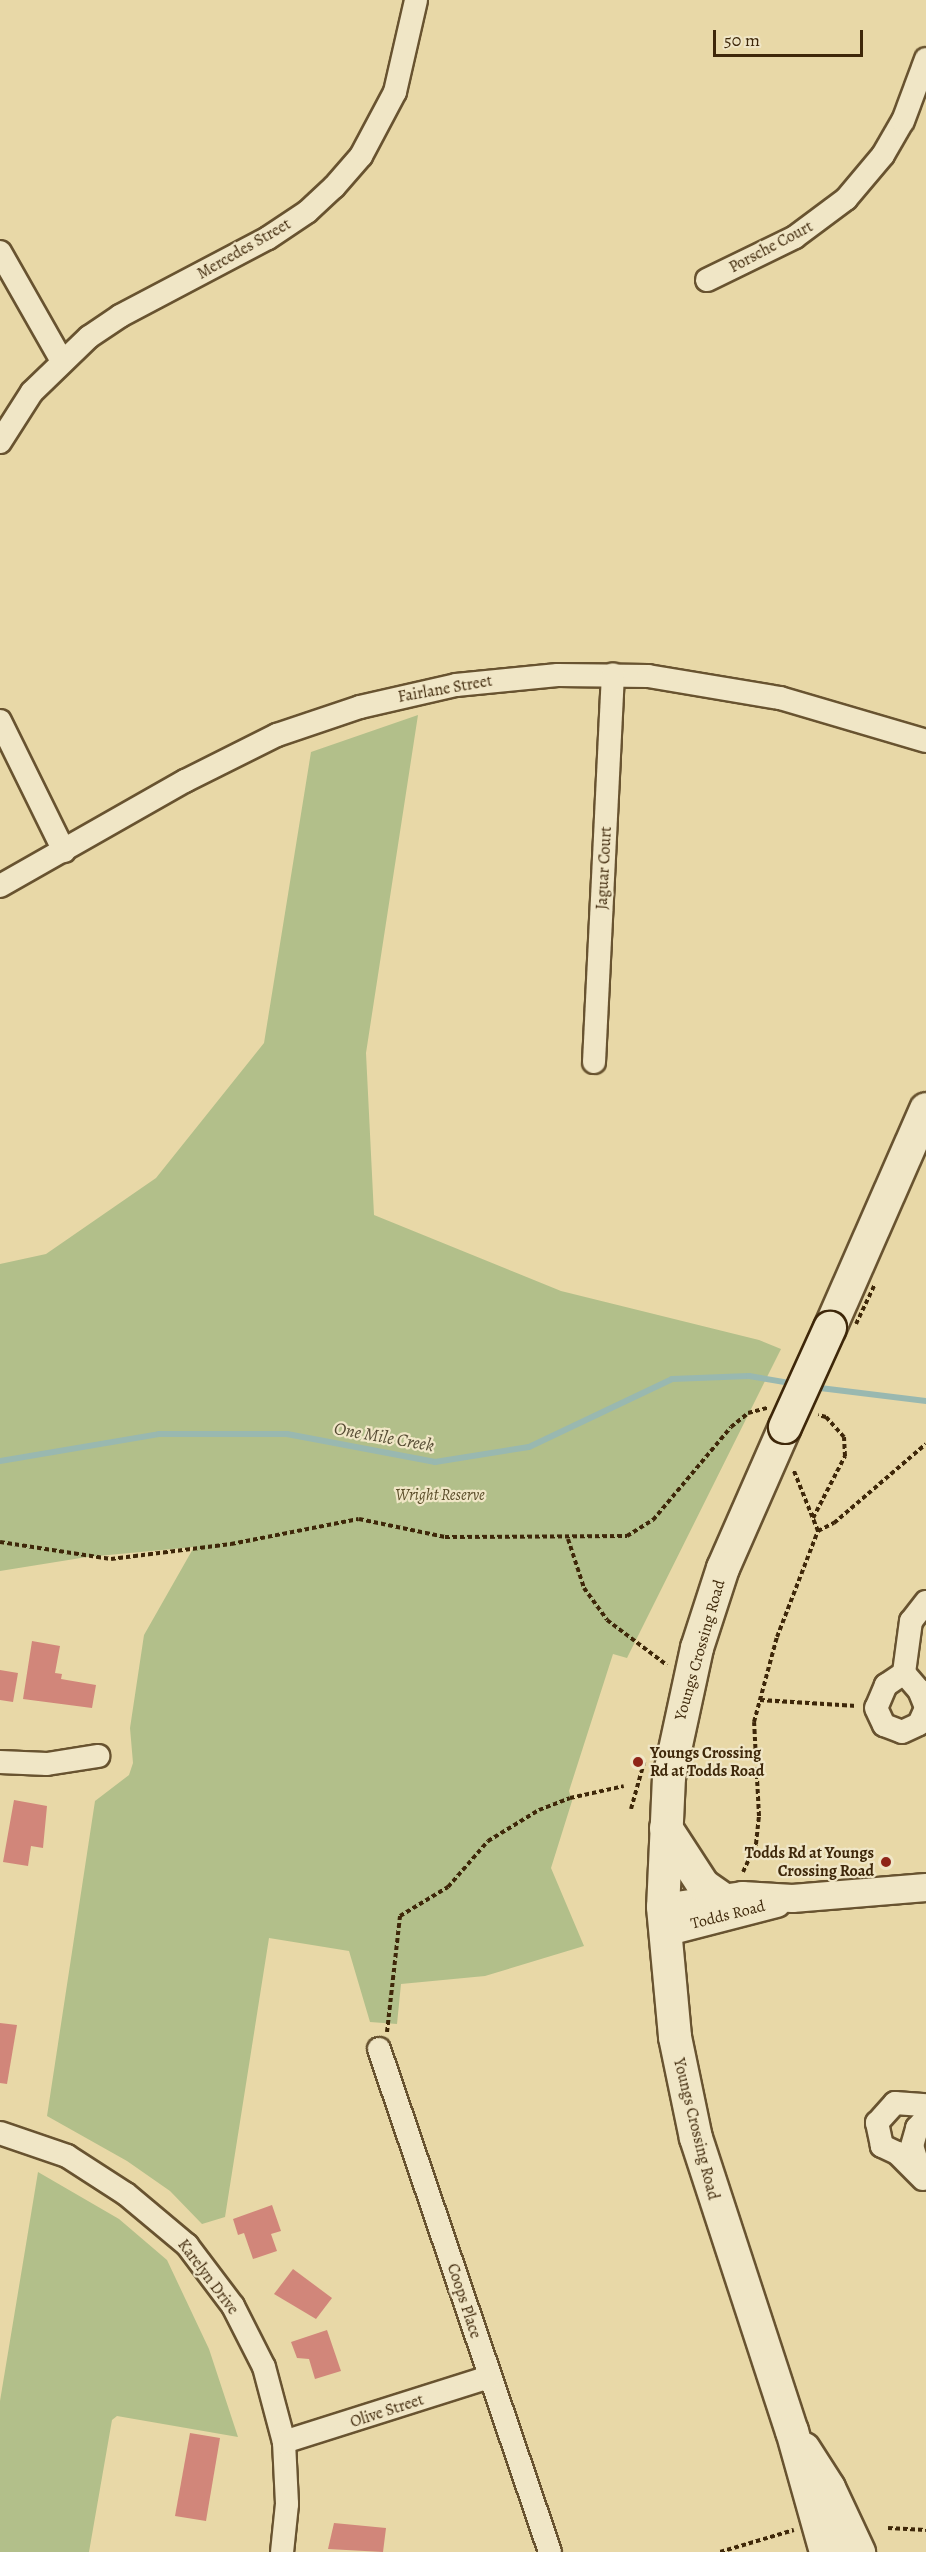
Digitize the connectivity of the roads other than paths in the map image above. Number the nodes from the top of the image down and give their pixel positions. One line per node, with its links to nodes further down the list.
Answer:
1 (416, 0): 5 (street, Mercedes Street)
2 (926, 59): 4 (street, Porsche Court)
3 (0, 252): 5 (street)
4 (707, 280)
5 (62, 361): 6 (street, Mercedes Street)
6 (0, 442)
7 (613, 674): 9 (street, Fairlane Street); 10 (street, Fairlane Street); 12 (street, Jaguar Court)
8 (0, 721): 10 (street)
9 (926, 741)
10 (64, 851): 11 (street, Fairlane Street)
11 (0, 886)
12 (594, 1062)
13 (926, 1109): 19 (main road, Youngs Crossing Road, bridge)
14 (926, 1602): 15 (street)
15 (904, 1673): 16 (street); 16 (street)
16 (926, 1707)
17 (98, 1756): 18 (street)
18 (0, 1762)
19 (666, 1828): 21 (main road); 23 (main road, Youngs Crossing Road)
20 (926, 1887): 22 (street, Todds Road)
21 (731, 1888): 22 (street, Todds Road); 23 (street, Todds Road)
22 (792, 1898): 23 (street, Todds Road)
23 (664, 1919): 30 (main road, Youngs Crossing Road)
24 (379, 2049): 29 (street, Coops Place)
25 (926, 2105): 28 (street)
26 (926, 2118): 28 (street)
27 (0, 2133): 31 (street, Karelyn Drive)
28 (924, 2185)
29 (489, 2377): 31 (street, Olive Street); 33 (street, Coops Place)
30 (792, 2430): 34 (main road, Youngs Crossing Road); 35 (main road, Youngs Crossing Road)
31 (284, 2442): 32 (street, Karelyn Drive)
32 (282, 2552)
33 (550, 2552)
34 (826, 2552)
35 (859, 2552)

